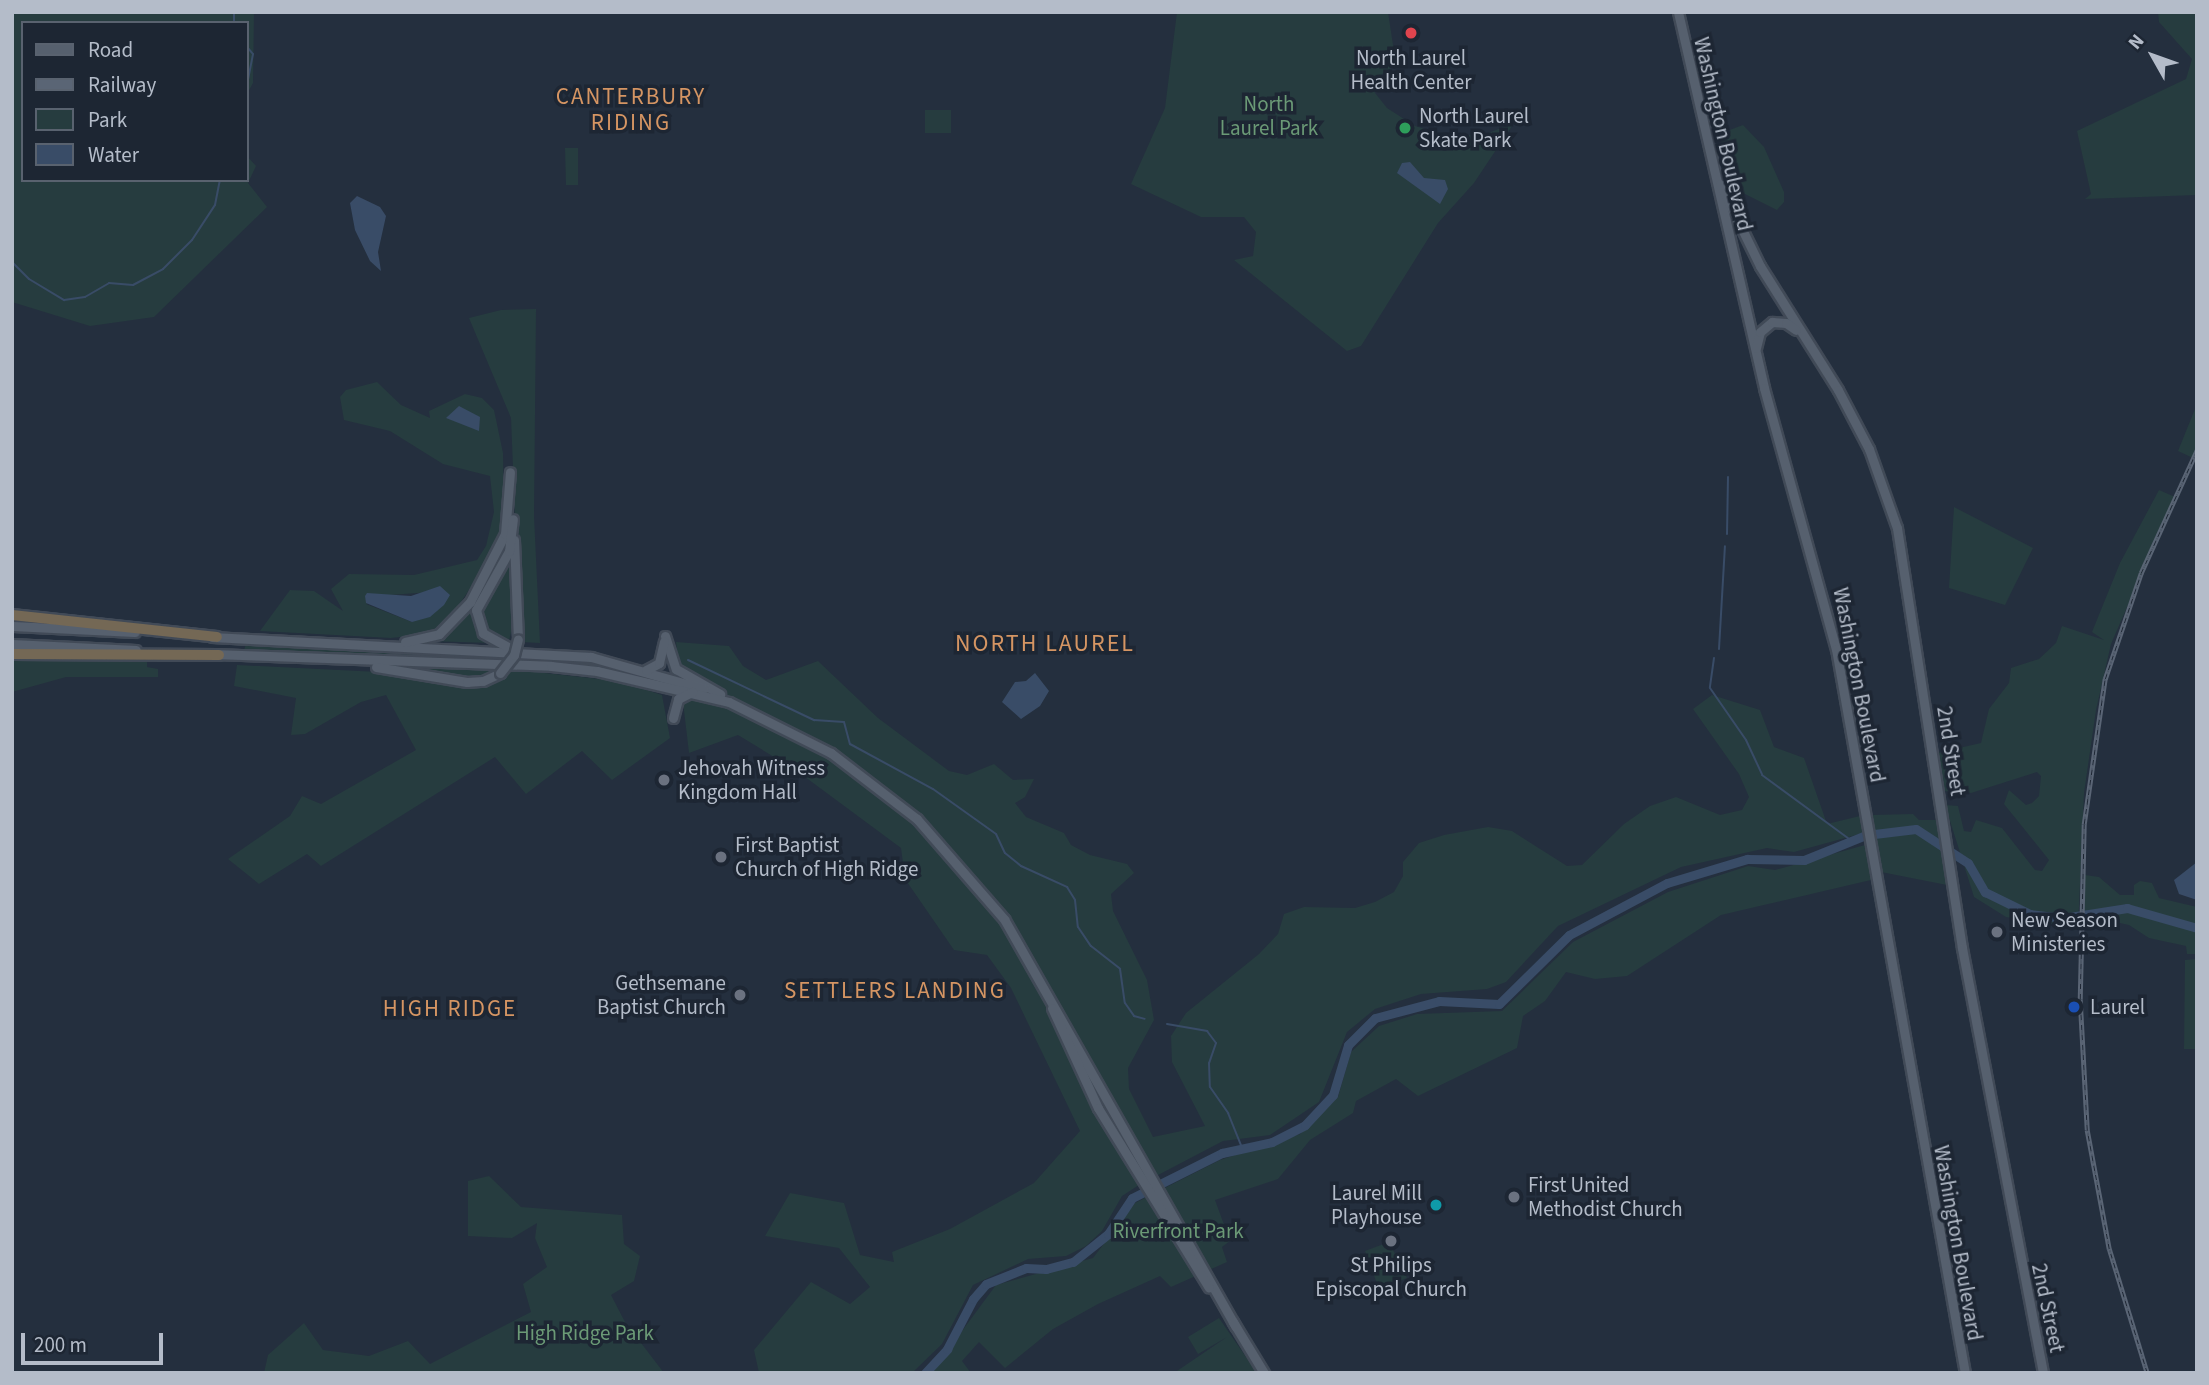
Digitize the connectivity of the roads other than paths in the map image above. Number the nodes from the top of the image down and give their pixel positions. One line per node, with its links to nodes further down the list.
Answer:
1 (1678, 12): 2 (main road, Washington Boulevard)
2 (1715, 173): 3 (main road, 2nd Street); 4 (main road, Washington Boulevard)
3 (1803, 336): 4 (main road); 22 (main road, 2nd Street)
4 (1755, 352): 21 (main road, Washington Boulevard)
5 (513, 515): 9 (main road); 11 (main road); 14 (main road, bridge)
6 (12, 615): 8 (highway)
7 (12, 626): 8 (main road)
8 (217, 637): 9 (main road)
9 (325, 643): 11 (main road)
10 (12, 644): 13 (main road)
11 (523, 650): 15 (main road)
12 (12, 654): 13 (highway)
13 (219, 655): 14 (main road)
14 (326, 660): 16 (main road)
15 (646, 670): 17 (main road); 17 (main road)
16 (694, 691): 18 (main road); 19 (main road)
17 (720, 694): 18 (main road)
18 (766, 717): 20 (main road)
19 (673, 718)
20 (1264, 1373)
21 (1965, 1373)
22 (2043, 1373)

